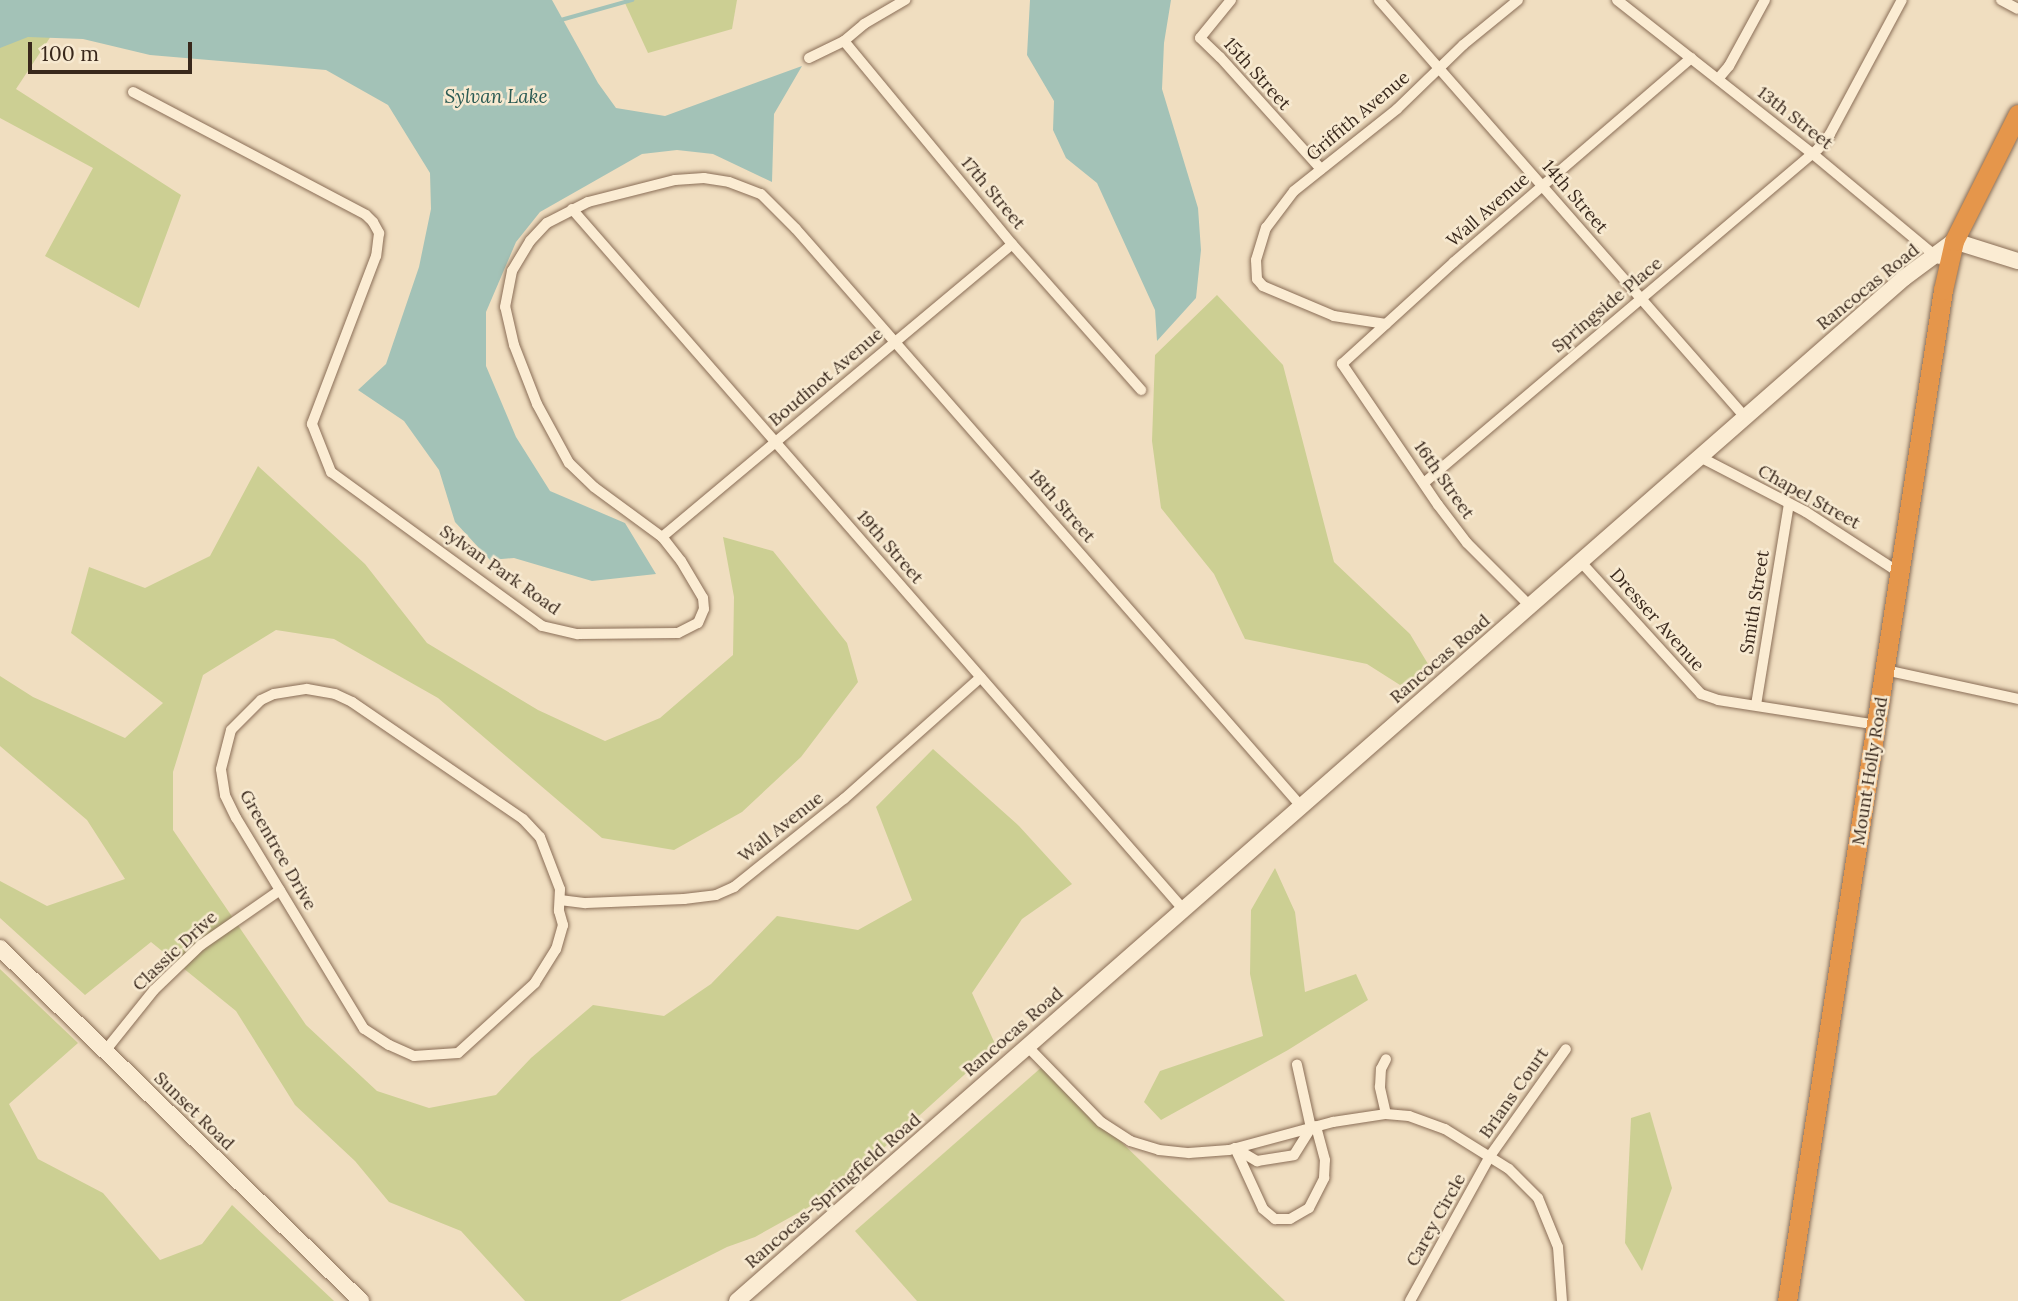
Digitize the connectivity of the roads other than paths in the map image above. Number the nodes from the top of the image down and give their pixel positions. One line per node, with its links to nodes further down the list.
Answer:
1 (905, 0): 10 (street)
2 (1231, 0): 18 (street, 15th Street)
3 (1379, 0): 13 (street, 14th Street)
4 (1518, 0): 13 (street, Griffith Avenue)
5 (1618, 0): 12 (street, 13th Street)
6 (1765, 0): 14 (street)
7 (1902, 0): 17 (street, Springside Place)
8 (2001, 0): 9 (street)
9 (2018, 9)
10 (844, 41): 11 (street); 23 (street, 17th Street)
11 (809, 58)
12 (1692, 58): 14 (street, 13th Street); 19 (street, Wall Avenue)
13 (1440, 70): 18 (street, Griffith Avenue); 19 (street, 14th Street)
14 (1718, 79): 17 (street, 13th Street)
15 (133, 92): 36 (street, Sylvan Park Road)
16 (2018, 114): 22 (highway, Mount Holly Road)
17 (1813, 154): 24 (street, 13th Street); 26 (street, Springside Place)
18 (1321, 169): 27 (street, Griffith Avenue)
19 (1542, 186): 26 (street, 14th Street); 27 (street, Wall Avenue)
20 (572, 209): 21 (street, Sylvan Park Road); 32 (street, 19th Street); 36 (street, Sylvan Park Road)
21 (796, 229): 28 (street, 18th Street)
22 (1954, 242): 24 (highway, Mount Holly Road); 25 (main road)
23 (1012, 244): 28 (street, Boudinot Avenue); 30 (street, 17th Street)
24 (1942, 261): 31 (main road, Rancocas Road); 38 (highway, Mount Holly Road)
25 (2018, 261)
26 (1641, 299): 31 (street, 14th Street); 34 (street, Springside Place)
27 (1386, 324): 29 (street, Wall Avenue)
28 (895, 342): 32 (street, Boudinot Avenue); 45 (street, 18th Street)
29 (1342, 364): 34 (street, 16th Street)
30 (1141, 390)
31 (1745, 417): 33 (main road, Rancocas Road)
32 (775, 442): 36 (street, Boudinot Avenue); 41 (street, 19th Street)
33 (1700, 457): 35 (street, Chapel Street); 37 (main road, Rancocas Road)
34 (1424, 482): 39 (street, 16th Street)
35 (1789, 504): 38 (street, Chapel Street); 43 (street, Smith Street)
36 (662, 537)
37 (1580, 561): 39 (main road, Rancocas Road); 43 (street, Dresser Avenue)
38 (1900, 573): 40 (highway, Mount Holly Road)
39 (1530, 606): 45 (main road, Rancocas Road)
40 (1885, 670): 42 (street); 44 (highway, Mount Holly Road)
41 (981, 677): 47 (street, Wall Avenue); 48 (street, 19th Street)
42 (2018, 699)
43 (1756, 705): 44 (street, Dresser Avenue)
44 (1877, 725): 64 (highway, Mount Holly Road)
45 (1301, 806): 48 (main road, Rancocas Road)
46 (280, 890): 47 (street, Greentree Drive); 47 (street, Greentree Drive); 52 (street, Classic Drive)
47 (560, 900)
48 (1183, 909): 50 (main road, Rancocas Road)
49 (0, 948): 52 (main road, Sunset Road)
50 (1027, 1046): 55 (main road, Rancocas Road); 58 (street)
51 (1566, 1049): 59 (street, Brians Court)
52 (105, 1051): 60 (main road, Sunset Road)
53 (1386, 1059): 56 (street)
54 (1297, 1065): 57 (street)
55 (954, 1110): 61 (main road, Rancocas-Springfield Road)
56 (1386, 1114): 57 (street); 59 (street)
57 (1314, 1127): 58 (street); 58 (street); 58 (street)
58 (1235, 1149)
59 (1490, 1156): 62 (street, Carey Circle); 63 (street)
60 (361, 1301)
61 (737, 1301)
62 (1410, 1301)
63 (1562, 1301)
64 (1787, 1301)

